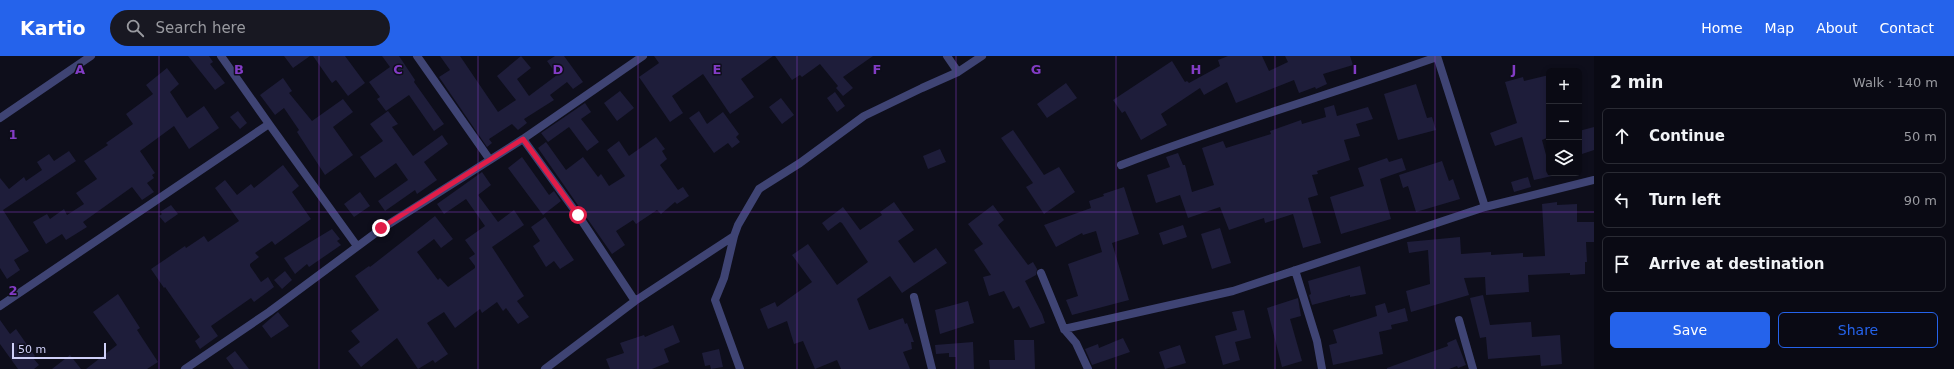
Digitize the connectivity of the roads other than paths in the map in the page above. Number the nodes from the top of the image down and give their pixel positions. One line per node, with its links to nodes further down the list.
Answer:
1 (91, 56): 9 (street)
2 (221, 56): 10 (street)
3 (417, 56): 12 (street)
4 (643, 56): 11 (street)
5 (947, 56): 8 (street)
6 (982, 56): 8 (street)
7 (1437, 57): 13 (street); 15 (street)
8 (958, 72): 16 (street)
9 (0, 118)
10 (269, 124): 17 (street); 22 (street)
11 (523, 139): 12 (street); 21 (street)
12 (490, 160): 17 (street)
13 (1121, 165)
14 (1594, 180): 15 (street)
15 (1485, 207): 18 (street)
16 (734, 236): 21 (street); 27 (street)
17 (357, 246): 25 (street)
18 (1295, 270): 24 (street); 30 (street)
19 (1041, 273): 24 (street)
20 (914, 297): 28 (street)
21 (635, 301): 26 (street)
22 (0, 306)
23 (1459, 320): 31 (street)
24 (1064, 330): 29 (street)
25 (185, 369)
26 (545, 369)
27 (740, 369)
28 (932, 369)
29 (1088, 369)
30 (1322, 369)
31 (1473, 369)

